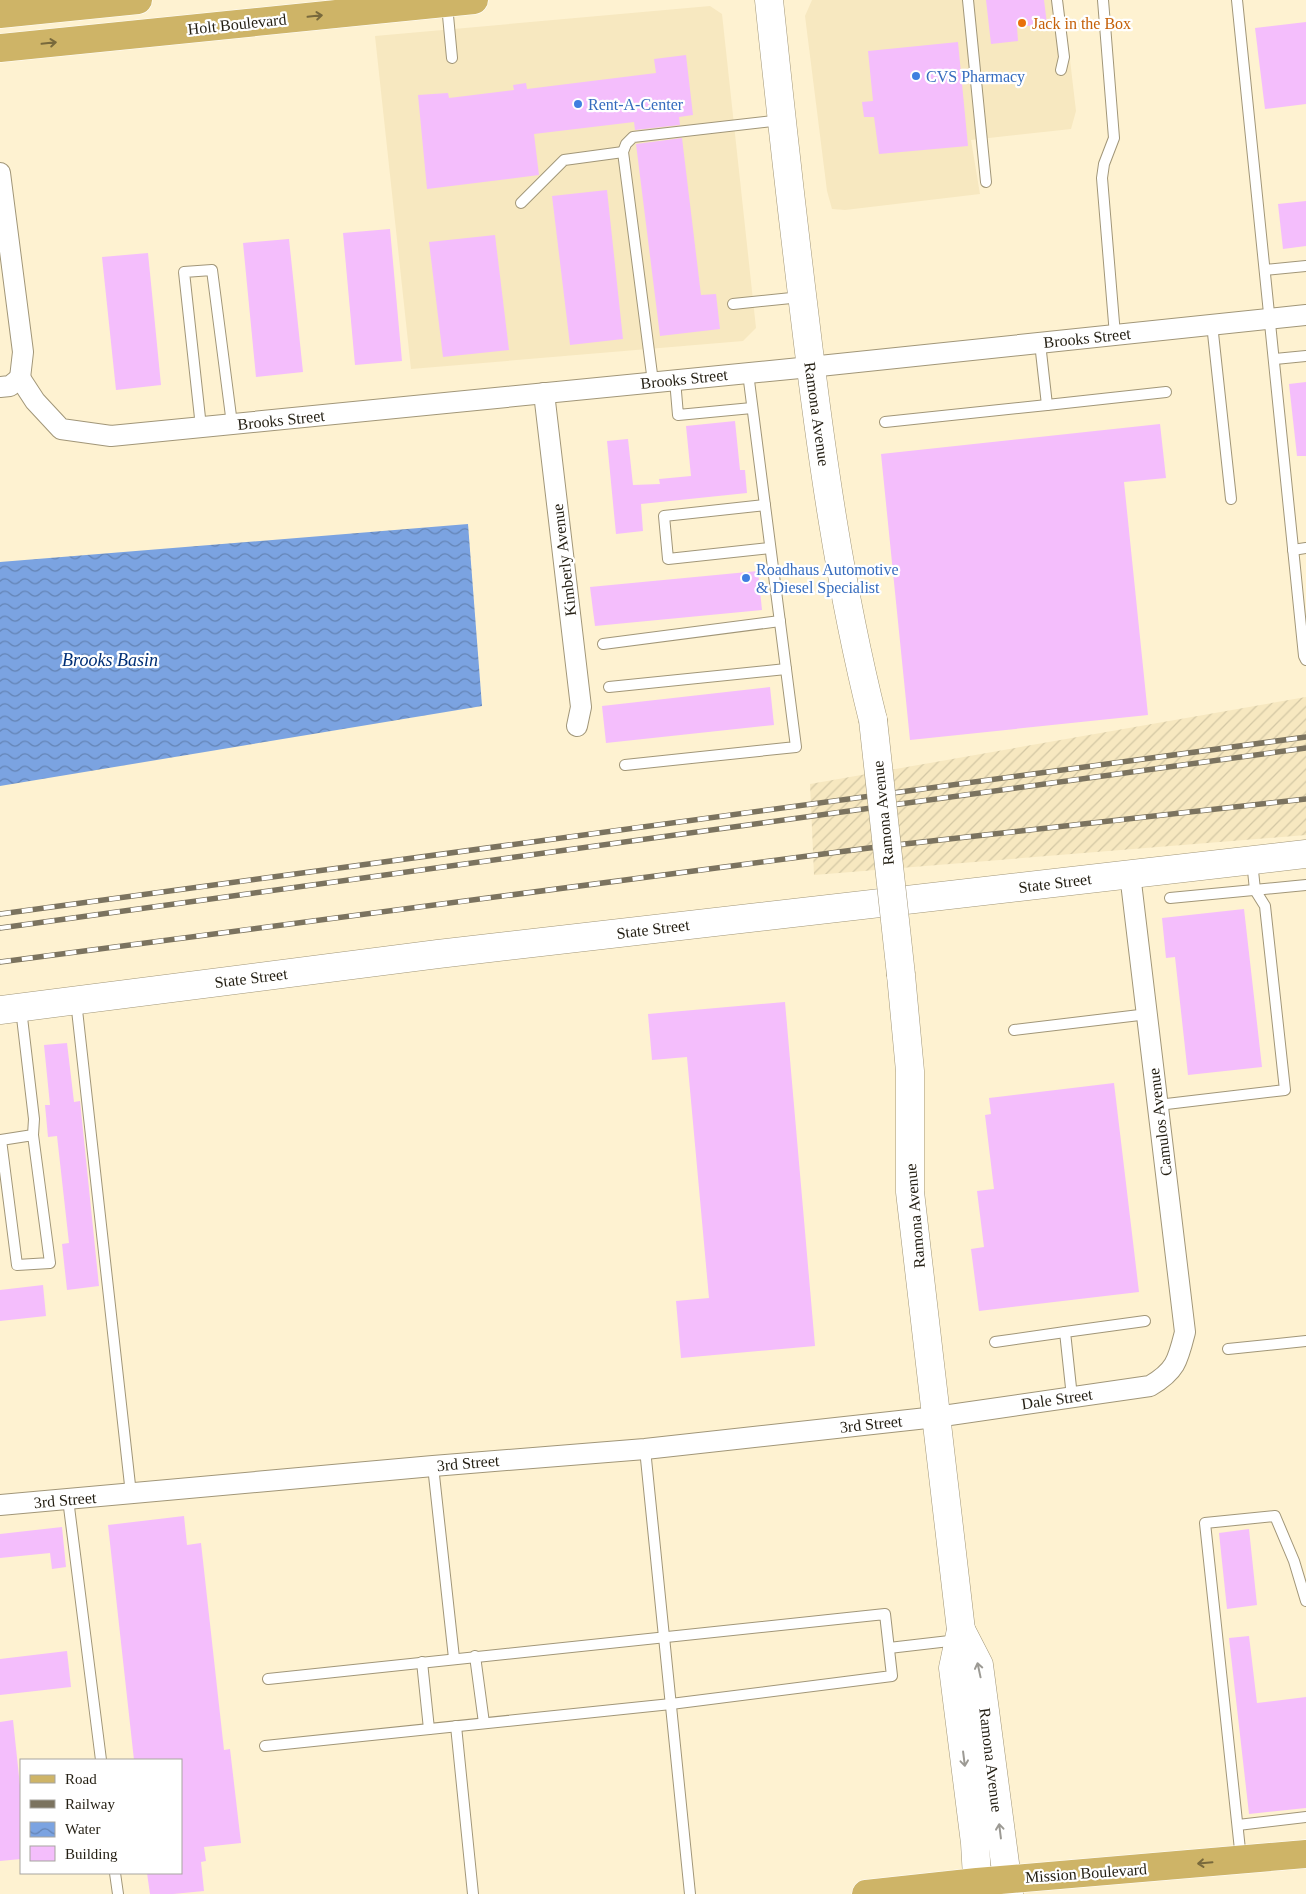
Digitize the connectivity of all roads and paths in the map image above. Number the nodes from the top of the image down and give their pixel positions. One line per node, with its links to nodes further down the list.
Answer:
1 (138, 0): 8 (main road)
2 (474, 0): 9 (main road, Holt Boulevard)
3 (768, 0): 15 (main road, Ramona Avenue)
4 (968, 0): 18 (lane)
5 (1057, 0): 14 (lane)
6 (1104, 0): 27 (lane)
7 (1237, 0): 21 (lane)
8 (111, 1): 10 (main road)
9 (447, 3): 12 (main road, Holt Boulevard, one-way to 9); 13 (lane)
10 (35, 5): 11 (main road)
11 (0, 14)
12 (0, 48)
13 (452, 58)
14 (1061, 70)
15 (782, 119): 16 (lane); 22 (main road, Ramona Avenue)
16 (624, 152): 19 (lane); 35 (lane)
17 (0, 173): 33 (street)
18 (986, 182)
19 (521, 203)
20 (1306, 266): 21 (lane)
21 (1265, 270): 25 (lane)
22 (802, 296): 23 (lane); 31 (main road, Ramona Avenue)
23 (733, 304)
24 (1306, 315): 25 (street, Brooks Street)
25 (1270, 318): 26 (street, Brooks Street); 30 (lane)
26 (1212, 324): 27 (street, Brooks Street); 44 (lane)
27 (1115, 335): 28 (street, Brooks Street)
28 (1040, 342): 31 (street, Brooks Street); 39 (lane)
29 (1306, 356): 30 (lane)
30 (1274, 359): 48 (lane)
31 (810, 367): 32 (street, Brooks Street); 75 (main road, Ramona Avenue, bridge)
32 (748, 373): 34 (street, Brooks Street); 40 (lane)
33 (20, 378): 36 (street); 43 (street, Brooks Street)
34 (676, 380): 35 (street, Brooks Street); 40 (lane)
35 (653, 382): 38 (street, Brooks Street)
36 (0, 387)
37 (1166, 392): 39 (lane)
38 (544, 393): 42 (street, Brooks Street); 54 (street, Kimberly Avenue)
39 (1047, 405): 41 (lane)
40 (752, 408): 45 (lane)
41 (885, 422)
42 (232, 424): 43 (street, Brooks Street); 43 (lane)
43 (201, 427)
44 (1231, 499)
45 (765, 505): 46 (lane); 46 (lane)
46 (770, 548): 49 (lane)
47 (1306, 548): 48 (lane)
48 (1293, 550): 51 (lane)
49 (780, 621): 50 (lane); 52 (lane)
50 (603, 644)
51 (1306, 660)
52 (786, 669): 53 (lane); 55 (lane)
53 (609, 687)
54 (577, 726)
55 (625, 765)
56 (1306, 854): 57 (main road, State Street)
57 (1252, 860): 58 (main road, State Street); 60 (lane)
58 (1130, 874): 62 (main road, State Street); 64 (street, Camulos Avenue)
59 (1306, 885): 60 (lane)
60 (1255, 890): 61 (lane); 66 (lane)
61 (1170, 898)
62 (76, 1000): 63 (main road, State Street); 78 (lane)
63 (11, 1009): 67 (lane)
64 (1148, 1014): 65 (lane); 66 (street, Camulos Avenue)
65 (1014, 1030)
66 (1158, 1105): 73 (street, Camulos Avenue)
67 (33, 1135): 67 (lane)
68 (1145, 1321): 69 (lane)
69 (1065, 1332): 71 (lane); 74 (lane)
70 (1306, 1341): 72 (lane)
71 (995, 1342)
72 (1228, 1349)
73 (1172, 1369): 74 (street, Dale Street)
74 (1072, 1397): 75 (street, Dale Street)
75 (936, 1417): 76 (street, 3rd Street); 82 (main road, Ramona Avenue)
76 (645, 1448): 77 (street, 3rd Street); 83 (lane)
77 (433, 1466): 78 (street, 3rd Street); 86 (lane)
78 (131, 1494): 79 (street, 3rd Street)
79 (68, 1499): 80 (street, 3rd Street); 94 (lane)
80 (0, 1505)
81 (1306, 1601): 96 (lane)
82 (960, 1635): 84 (lane); 100 (main road, Ramona Avenue, one-way to 82); 101 (main road, Ramona Avenue, one-way to 101)
83 (665, 1636): 84 (lane); 85 (lane); 89 (lane)
84 (889, 1648): 89 (lane)
85 (475, 1656): 86 (lane); 90 (lane)
86 (454, 1658): 87 (lane)
87 (422, 1662): 88 (lane); 92 (lane)
88 (268, 1679)
89 (671, 1704): 90 (lane); 104 (lane)
90 (484, 1723): 91 (lane)
91 (456, 1726): 92 (lane); 103 (lane)
92 (429, 1729): 93 (lane)
93 (265, 1746)
94 (101, 1759)
95 (1306, 1817): 96 (lane)
96 (1238, 1825): 98 (lane)
97 (1306, 1854): 98 (main road, Mission Boulevard)
98 (1241, 1860): 100 (main road, Mission Boulevard, one-way to 100)
99 (115, 1874): 102 (lane)
100 (1007, 1887): 101 (main road, Mission Boulevard)
101 (978, 1888): 105 (main road, Mission Boulevard)
102 (118, 1894)
103 (472, 1894)
104 (690, 1894)
105 (866, 1894)

